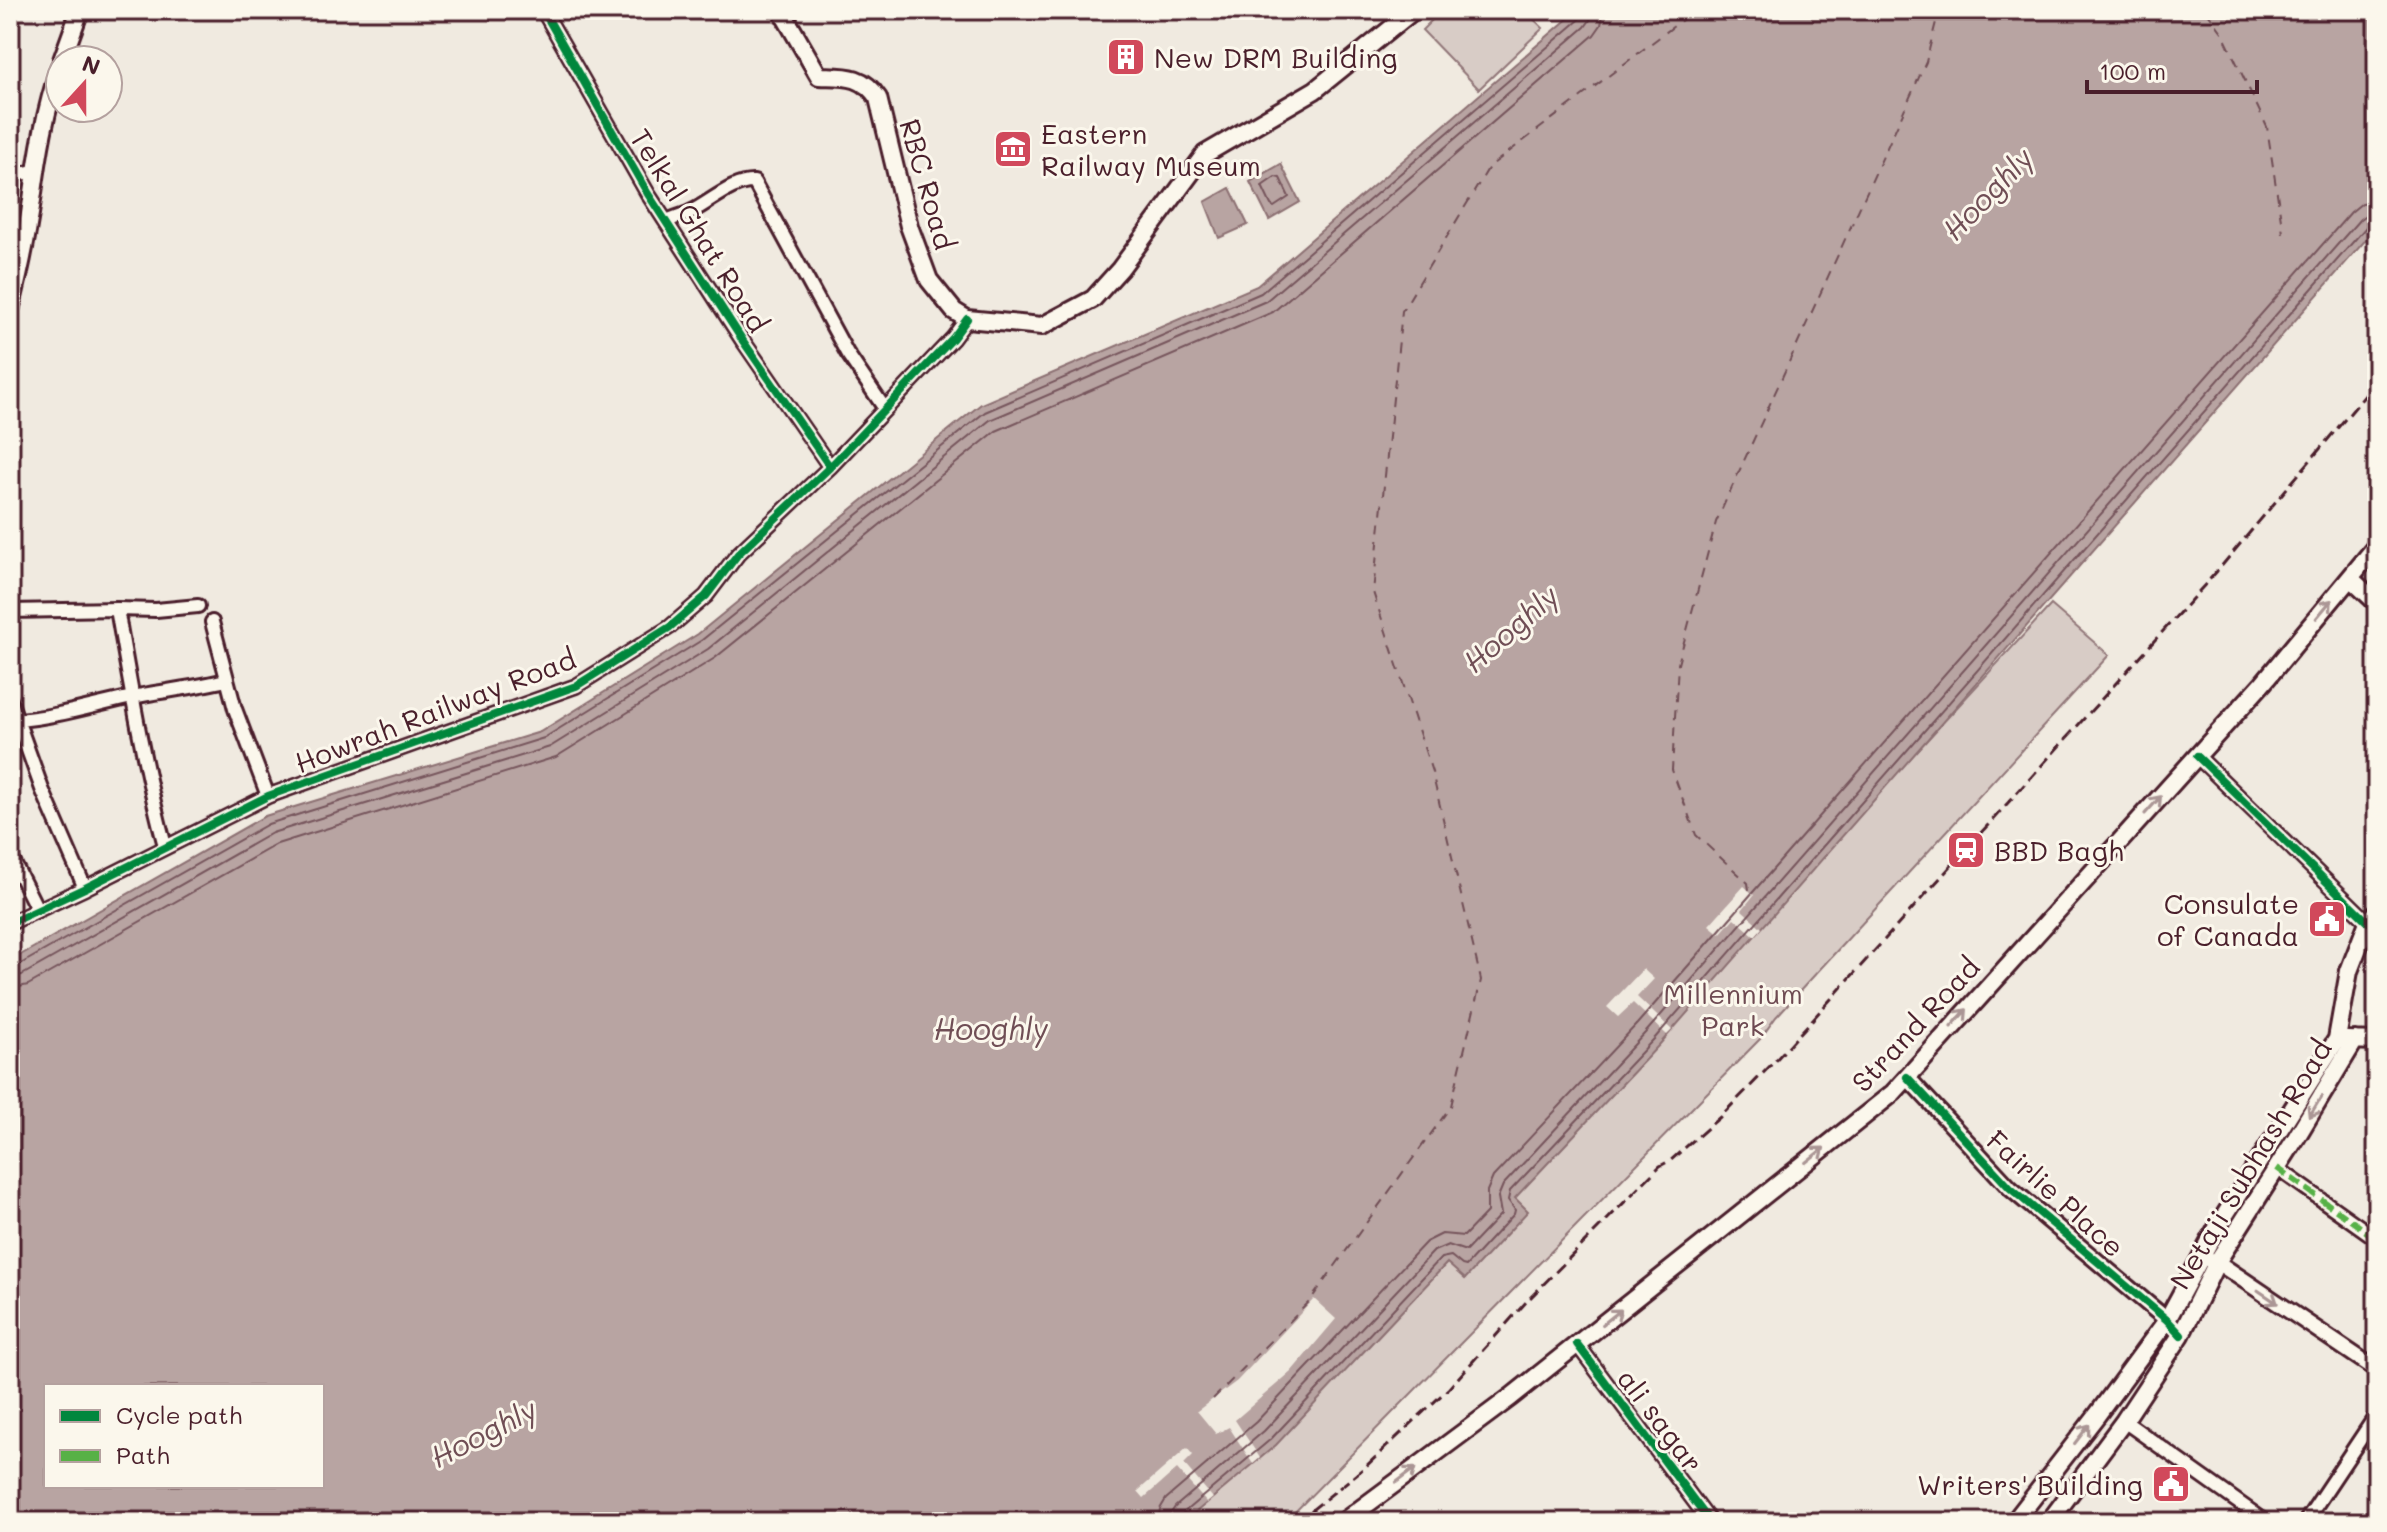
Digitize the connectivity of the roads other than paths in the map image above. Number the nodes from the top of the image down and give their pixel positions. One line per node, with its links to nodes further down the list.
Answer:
1 (80, 10): 5 (main road)
2 (543, 10): 9 (street, Telkal Ghat Road)
3 (781, 10): 11 (main road, RBC Road)
4 (1414, 10): 11 (main road)
5 (68, 44)
6 (45, 124): 7 (main road)
7 (35, 171): 8 (street); 10 (main road)
8 (10, 176)
9 (666, 221): 12 (street); 13 (street, Telkal Ghat Road)
10 (10, 310)
11 (967, 319): 12 (street, Howrah Railway Road)
12 (885, 409): 13 (street, Howrah Railway Road)
13 (830, 467): 26 (street, Howrah Railway Road)
14 (2377, 545): 15 (main road, Strand Road)
15 (2350, 578): 16 (main road); 25 (main road, Strand Road, one-way to 15)
16 (2377, 603)
17 (198, 606): 18 (street)
18 (117, 609): 19 (street); 22 (street)
19 (10, 611)
20 (212, 622): 21 (street)
21 (226, 680): 22 (street); 26 (street)
22 (132, 698): 24 (street); 27 (street)
23 (10, 700): 24 (street)
24 (18, 720): 29 (street)
25 (2197, 756): 31 (street); 37 (main road, Strand Road, one-way to 25)
26 (268, 796): 27 (street, Howrah Railway Road)
27 (165, 846): 29 (street, Howrah Railway Road)
28 (10, 855): 30 (street)
29 (85, 888): 30 (street, Howrah Railway Road)
30 (37, 909): 32 (street, Howrah Railway Road)
31 (2373, 917): 33 (main road, Netaji Subhash Road)
32 (10, 923)
33 (2341, 1013): 34 (main road, Netaji Subhash Road); 35 (main road, Netaji Subhash Road)
34 (2337, 1039): 35 (main road); 40 (main road, Netaji Subhash Road)
35 (2355, 1040): 36 (main road); 38 (main road, Netaji Subhash Road, one-way to 38)
36 (2377, 1041)
37 (1907, 1077): 41 (street, Fairlie Place); 43 (main road, Strand Road, one-way to 37)
38 (2277, 1168): 39 (street); 40 (main road, Netaji Subhash Road)
39 (2377, 1239)
40 (2209, 1260): 41 (main road); 42 (main road, Netaji Subhash Road); 44 (street, one-way to 44)
41 (2167, 1320): 42 (street, Fairlie Place); 47 (main road, one-way to 41)
42 (2181, 1335): 46 (main road, Netaji Subhash Road)
43 (1577, 1344): 48 (main road, Strand Road, one-way to 43); 49 (street, ali sagar)
44 (2377, 1370)
45 (2377, 1414): 52 (street)
46 (2124, 1421): 50 (main road, Netaji Subhash Road); 51 (street)
47 (2017, 1520)
48 (1343, 1522)
49 (1710, 1522)
50 (2049, 1522)
51 (2266, 1522)
52 (2305, 1522)

